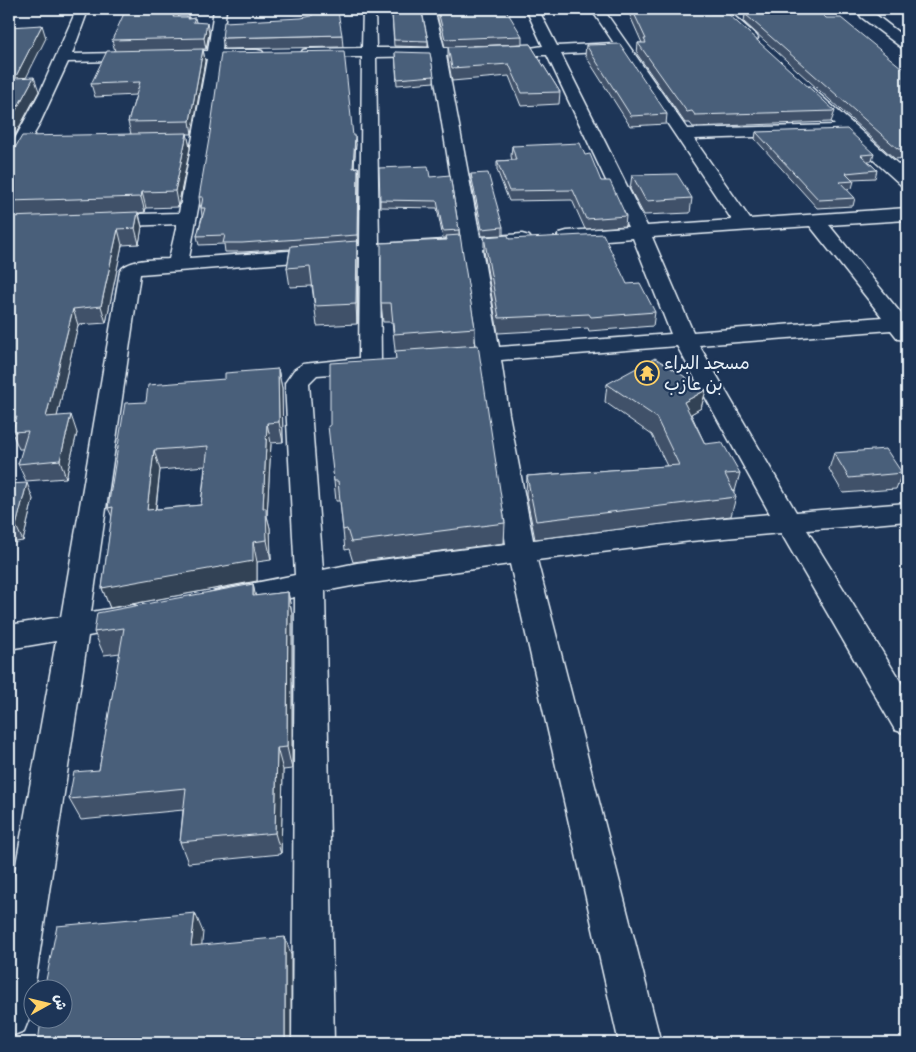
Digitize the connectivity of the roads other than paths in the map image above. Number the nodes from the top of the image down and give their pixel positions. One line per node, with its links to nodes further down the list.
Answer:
1 (220, 9): 19 (street)
2 (369, 9): 14 (street)
3 (428, 9): 18 (street)
4 (532, 9): 12 (street)
5 (597, 9): 10 (street)
6 (719, 9): 11 (street)
7 (81, 13): 20 (street)
8 (866, 14): 9 (street)
9 (907, 45)
10 (624, 47): 12 (street); 23 (street)
11 (762, 49)
12 (552, 50): 13 (street); 35 (street)
13 (523, 51)
14 (370, 52): 17 (street); 18 (street); 37 (street)
15 (466, 52): 18 (street)
16 (274, 53): 19 (street)
17 (293, 53)
18 (438, 53): 36 (street)
19 (216, 54): 20 (street); 24 (street)
20 (64, 58): 26 (street)
21 (798, 82): 22 (street)
22 (848, 129): 23 (street); 29 (street)
23 (684, 134): 34 (street)
24 (202, 141): 25 (street); 31 (street)
25 (183, 142)
26 (22, 144): 27 (street); 28 (street)
27 (41, 144)
28 (9, 163)
29 (907, 182)
30 (907, 214): 32 (street)
31 (188, 218): 33 (street); 38 (street)
32 (816, 221): 34 (street); 39 (street)
33 (88, 222)
34 (745, 225): 35 (street)
35 (640, 232): 36 (street); 40 (street)
36 (470, 243): 37 (street); 41 (street)
37 (369, 251): 38 (street); 46 (street)
38 (178, 264): 49 (street)
39 (904, 327): 40 (street)
40 (685, 340): 41 (street); 44 (street)
41 (489, 354): 42 (street); 45 (street)
42 (425, 359)
43 (907, 512): 44 (street)
44 (788, 522): 45 (street); 51 (street)
45 (521, 552): 46 (street); 54 (street)
46 (310, 585): 47 (street); 53 (street)
47 (197, 605)
48 (159, 612): 49 (street)
49 (74, 628): 50 (street); 52 (street)
50 (9, 637)
51 (907, 720)
52 (9, 1016)
53 (313, 1043)
54 (640, 1043)

